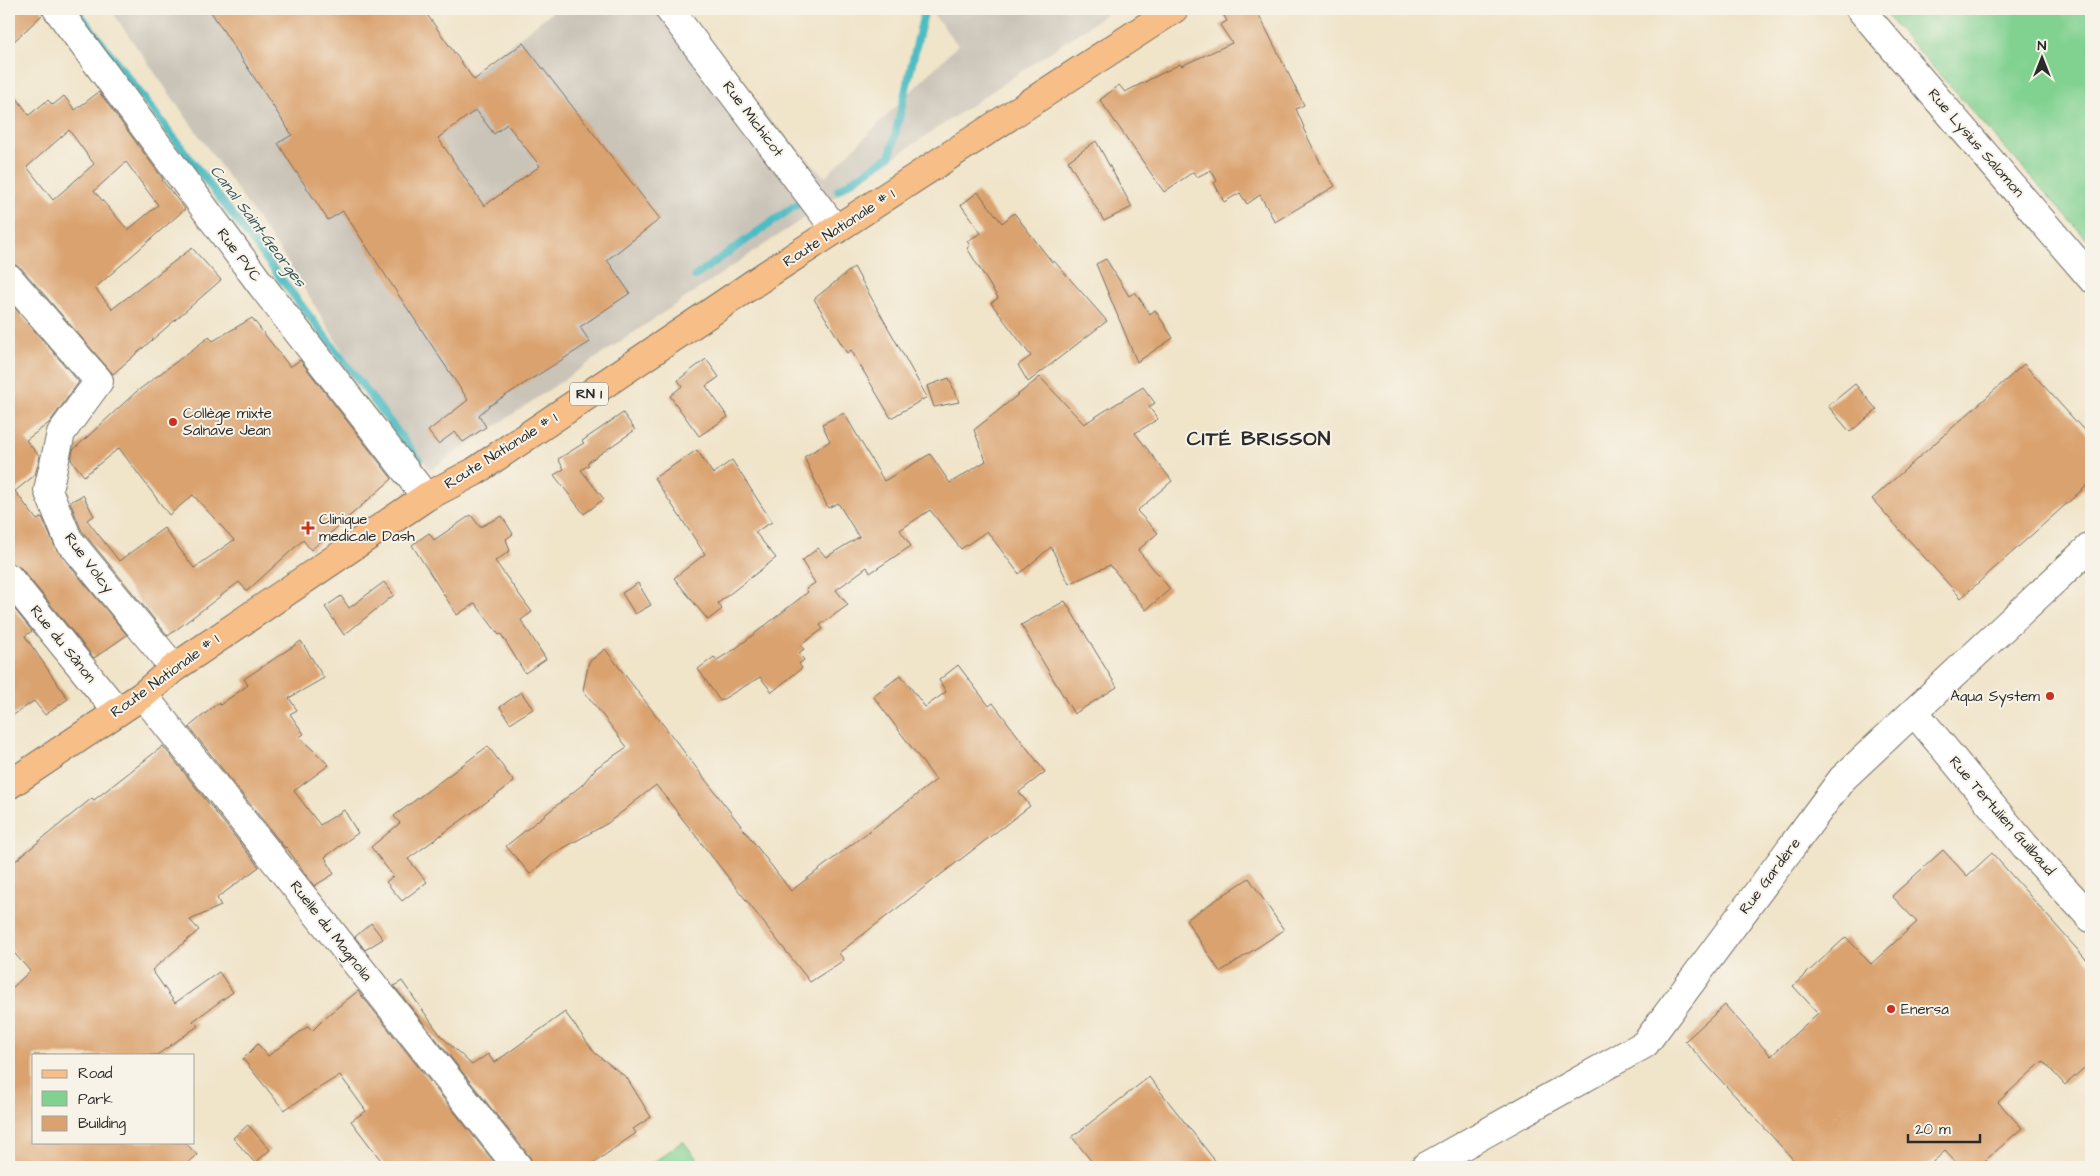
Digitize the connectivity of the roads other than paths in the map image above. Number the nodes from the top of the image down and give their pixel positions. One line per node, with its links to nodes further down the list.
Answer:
1 (56, 9): 8 (street, Rue PVC)
2 (670, 9): 5 (street, Rue Michicot)
3 (1174, 9): 5 (main road, Route Nationale # 1 / RN 1)
4 (1860, 9): 7 (street, Rue Lysius Salomon)
5 (836, 230): 8 (main road, Route Nationale # 1 / RN 1)
6 (9, 278): 11 (street, Rue Volcy)
7 (2091, 278)
8 (426, 497): 11 (main road, Route Nationale # 1 / RN 1)
9 (2091, 546): 14 (street, Rue Gardère)
10 (9, 578): 13 (street, Rue du Sânon)
11 (174, 668): 12 (main road, Route Nationale # 1 / RN 1)
12 (143, 695): 13 (main road, Route Nationale # 1 / RN 1); 17 (street, Ruelle du Magnolia)
13 (117, 711): 15 (main road, Route Nationale # 1 / RN 1)
14 (1915, 714): 16 (street, Rue Tertulien Guilbaud); 18 (street, Rue Gardère)
15 (9, 785)
16 (2091, 918)
17 (518, 1167)
18 (1425, 1167)

